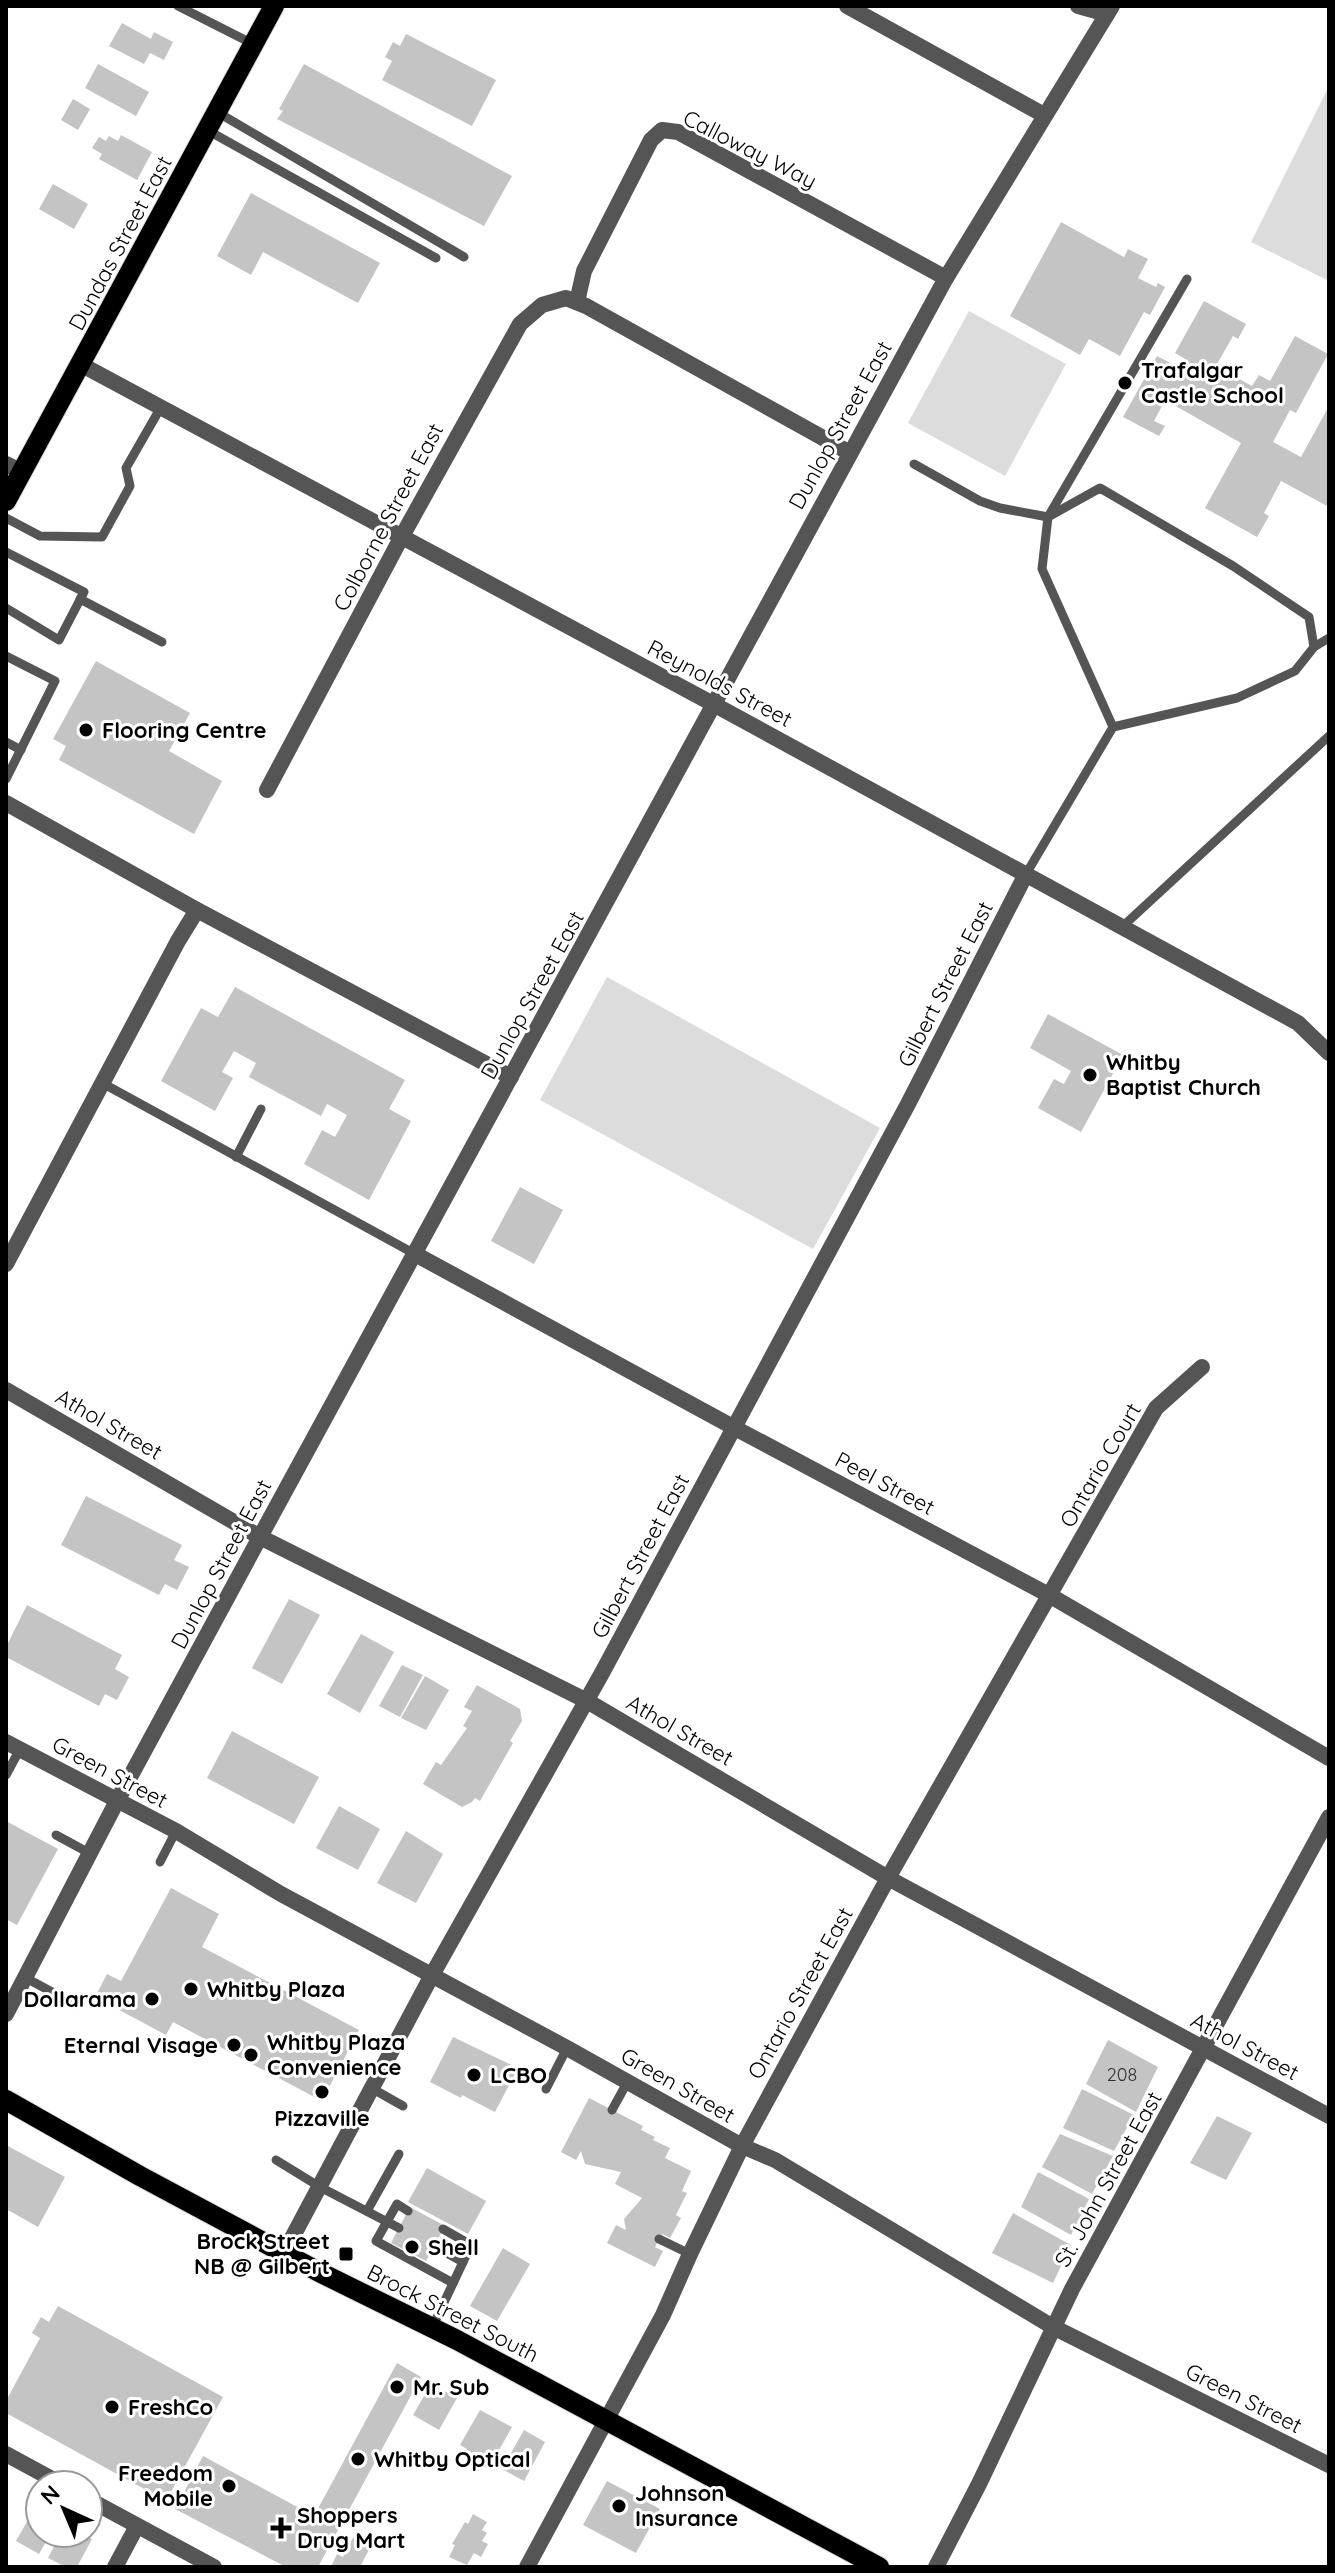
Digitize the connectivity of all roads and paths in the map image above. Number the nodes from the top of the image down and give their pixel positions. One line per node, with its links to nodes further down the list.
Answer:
1 (178, 6): 6 (lane)
2 (274, 6): 6 (main road, Dundas Street East)
3 (847, 6): 7 (street)
4 (1078, 6): 5 (street)
5 (1110, 10): 7 (street, Dunlop Street East)
6 (253, 44): 8 (main road, Dundas Street East)
7 (1044, 115): 11 (street, Dunlop Street East)
8 (212, 121): 9 (lane); 10 (lane); 14 (main road, Dundas Street East)
9 (464, 257)
10 (436, 258)
11 (946, 278): 13 (street, Calloway Way); 16 (street, Dunlop Street East)
12 (1187, 279): 20 (lane)
13 (577, 302): 16 (street); 22 (street, Colborne Street East)
14 (82, 365): 15 (street, Reynolds Street); 18 (main road, Dundas Street East)
15 (161, 407): 21 (lane); 22 (street, Reynolds Street)
16 (850, 453): 30 (street, Dunlop Street East)
17 (914, 464): 20 (lane)
18 (14, 468): 19 (main road, Dundas Street East)
19 (6, 501)
20 (1048, 517): 28 (lane); 31 (lane)
21 (6, 518)
22 (401, 538): 30 (street, Reynolds Street); 36 (street, Colborne Street East)
23 (6, 552): 24 (lane)
24 (80, 599): 25 (lane); 27 (lane)
25 (6, 608)
26 (1329, 638): 28 (lane)
27 (162, 642)
28 (1314, 647): 31 (lane)
29 (6, 656): 34 (lane)
30 (715, 705): 38 (street, Reynolds Street); 42 (street, Dunlop Street East)
31 (1113, 727): 38 (lane)
32 (1329, 736): 40 (lane)
33 (6, 742): 34 (lane)
34 (21, 750): 35 (lane)
35 (6, 779)
36 (267, 790)
37 (6, 803): 39 (street)
38 (1026, 874): 40 (street, Reynolds Street); 50 (street, Gilbert Street East)
39 (197, 910): 42 (street); 43 (street)
40 (1122, 927): 41 (street, Reynolds Street)
41 (1329, 1053)
42 (511, 1077): 46 (street, Dunlop Street East)
43 (104, 1084): 45 (lane); 47 (street)
44 (261, 1109): 45 (lane)
45 (236, 1157): 46 (lane)
46 (415, 1254): 50 (street, Peel Street); 51 (street, Dunlop Street East)
47 (6, 1264)
48 (1202, 1367): 52 (street, Ontario Court)
49 (6, 1390): 51 (street, Athol Street)
50 (733, 1427): 52 (street, Peel Street); 53 (street, Gilbert Street East)
51 (260, 1537): 53 (street, Athol Street); 57 (street, Dunlop Street East)
52 (1049, 1595): 55 (street, Peel Street); 63 (street, Ontario Street East)
53 (587, 1701): 63 (street, Athol Street); 64 (street, Gilbert Street East)
54 (13, 1746): 56 (lane); 57 (street, Green Street)
55 (1329, 1758)
56 (6, 1775)
57 (117, 1801): 59 (street, Green Street); 61 (street, Dunlop Street East)
58 (1329, 1817): 69 (street, St. John Street East)
59 (176, 1831): 62 (lane); 64 (street, Green Street)
60 (56, 1835): 61 (lane)
61 (91, 1854): 65 (street, Dunlop Street East)
62 (160, 1862)
63 (888, 1878): 69 (street, Athol Street); 77 (street, Ontario Street East)
64 (432, 1975): 68 (street, Green Street); 71 (street, Gilbert Street East)
65 (26, 1978): 66 (lane); 67 (street, Dunlop Street East)
66 (76, 2005)
67 (6, 2014)
68 (567, 2048): 70 (street, Green Street); 72 (lane)
69 (1203, 2048): 76 (street, Athol Street); 92 (street, St. John Street East)
70 (628, 2081): 75 (lane); 77 (street, Green Street)
71 (373, 2089): 74 (lane); 80 (street, Gilbert Street East)
72 (546, 2089)
73 (6, 2100): 88 (main road, Brock Street South)
74 (403, 2106)
75 (612, 2110)
76 (1329, 2116)
77 (742, 2146): 89 (street, Ontario Street East); 92 (street, Green Street)
78 (399, 2154): 81 (lane)
79 (276, 2160): 80 (lane)
80 (320, 2187): 81 (lane); 88 (street, Gilbert Street East)
81 (367, 2211): 83 (lane)
82 (408, 2211): 83 (lane)
83 (386, 2221): 84 (lane); 91 (lane)
84 (399, 2228)
85 (443, 2229): 90 (lane)
86 (659, 2239): 89 (lane)
87 (434, 2246): 90 (lane)
88 (284, 2253): 93 (main road, Brock Street South)
89 (690, 2254): 94 (street, Ontario Street East)
90 (463, 2262): 91 (lane)
91 (453, 2283): 93 (lane)
92 (1053, 2327): 96 (street, Green Street); 104 (street, St. John Street East)
93 (432, 2328): 94 (main road, Brock Street South)
94 (607, 2420): 102 (street, Ontario Street East); 103 (main road, Brock Street South)
95 (6, 2454): 97 (street)
96 (1329, 2465)
97 (34, 2469)
98 (104, 2508): 99 (street)
99 (137, 2526): 100 (street); 101 (street)
100 (115, 2567)
101 (214, 2567)
102 (527, 2567)
103 (879, 2567)
104 (936, 2567)

